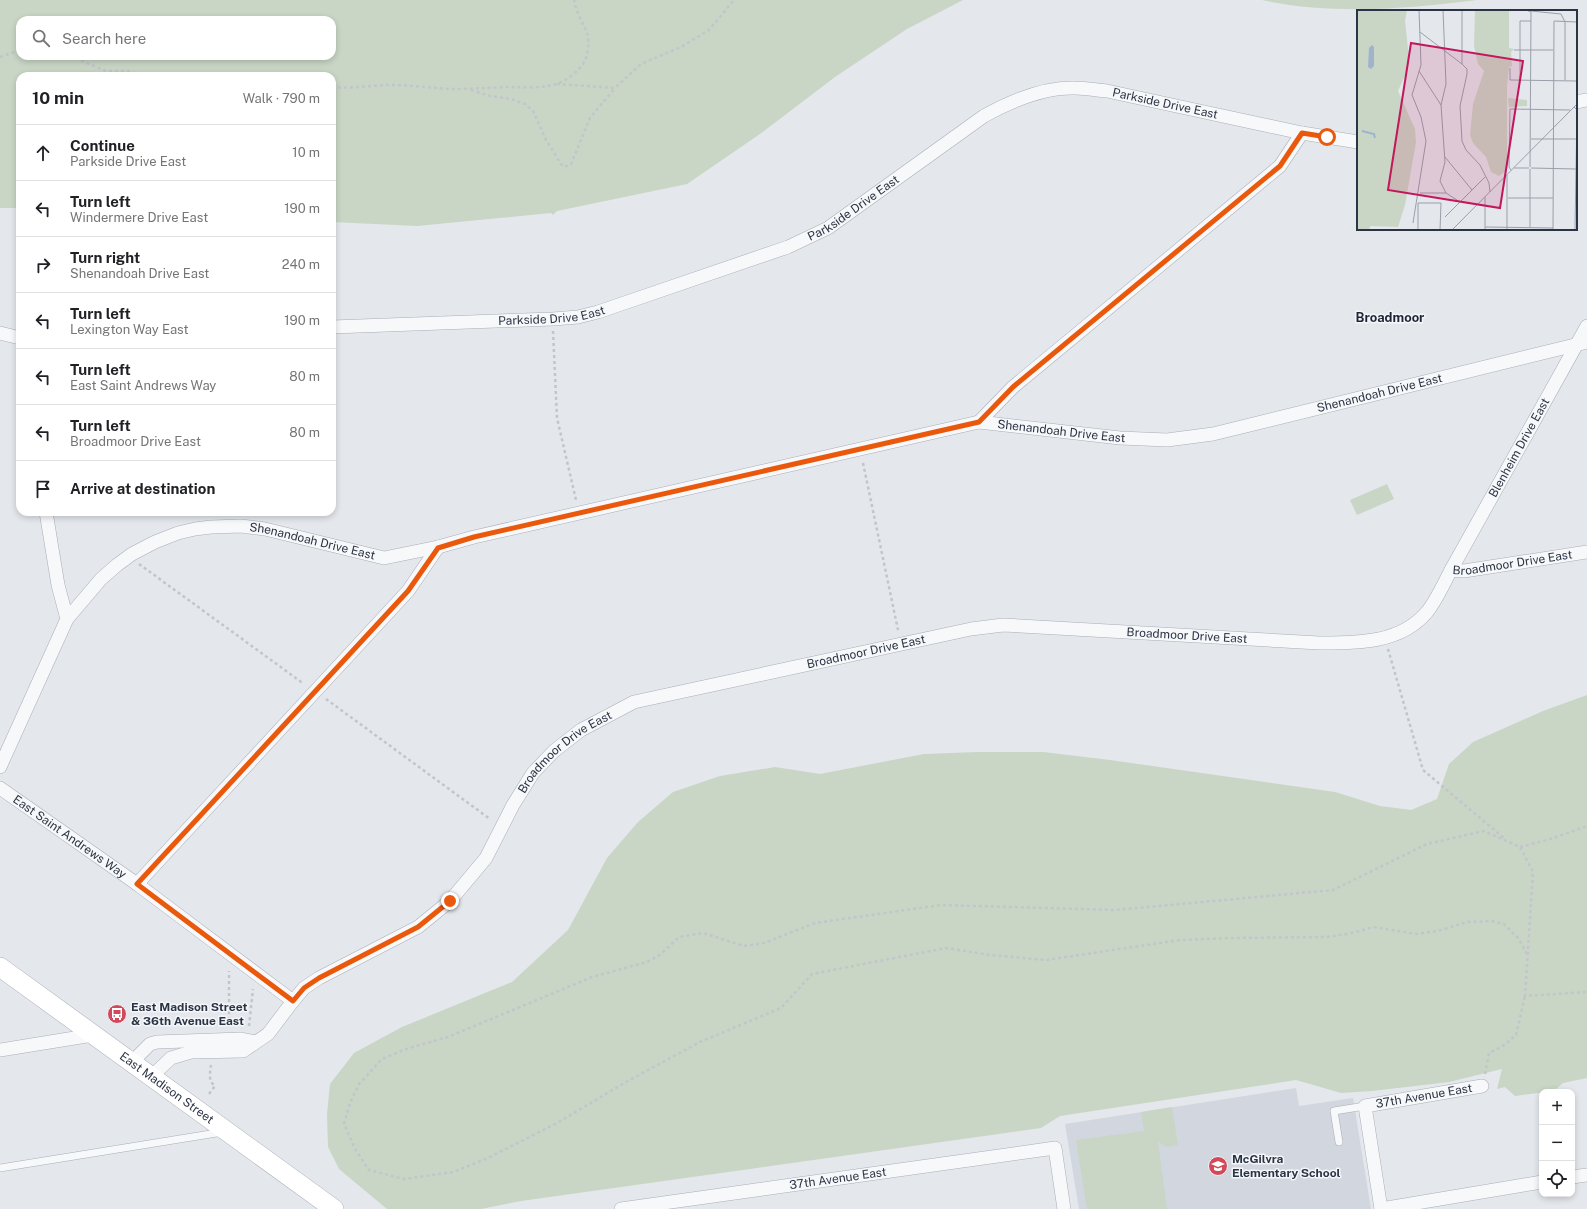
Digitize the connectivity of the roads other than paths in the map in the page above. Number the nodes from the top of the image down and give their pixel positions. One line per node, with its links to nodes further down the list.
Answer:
1 (1587, 100): 2 (street)
2 (1577, 102)
3 (1302, 133): 4 (street, Parkside Drive East); 6 (street, Parkside Drive East); 10 (street)
4 (1357, 142)
5 (1587, 326): 9 (street, Blenheim Drive East)
6 (336, 327)
7 (0, 333): 8 (street)
8 (16, 337)
9 (1582, 343): 10 (street, Shenandoah Drive East); 14 (street, Blenheim Drive East)
10 (979, 422): 12 (street, Shenandoah Drive East)
11 (47, 516): 15 (street)
12 (438, 548): 15 (street, Shenandoah Drive East); 18 (street)
13 (1587, 552): 14 (street, Broadmoor Drive East)
14 (1451, 570): 20 (street, Broadmoor Drive East)
15 (67, 619): 16 (street, Shenandoah Drive East)
16 (0, 767)
17 (0, 788): 18 (street, East Saint Andrews Way)
18 (137, 884): 20 (street, East Saint Andrews Way)
19 (0, 967): 21 (main road, East Madison Street)
20 (293, 1001): 22 (street, Broadmoor Drive East)
21 (93, 1035): 23 (street); 24 (main road, East Madison Street)
22 (255, 1042): 24 (street); 25 (street, Broadmoor Drive East)
23 (0, 1050)
24 (131, 1063): 25 (main road, East Madison Street)
25 (151, 1077): 28 (main road, East Madison Street)
26 (1482, 1086): 27 (street, 37th Avenue East)
27 (1365, 1106): 29 (lane); 37 (street)
28 (226, 1132): 30 (lane); 34 (main road, East Madison Street)
29 (1339, 1142)
30 (0, 1168)
31 (1587, 1175): 32 (street)
32 (1575, 1177)
33 (1539, 1183): 37 (street)
34 (334, 1209)
35 (621, 1209): 36 (street, 37th Avenue East)
36 (1064, 1209)
37 (1381, 1209)

